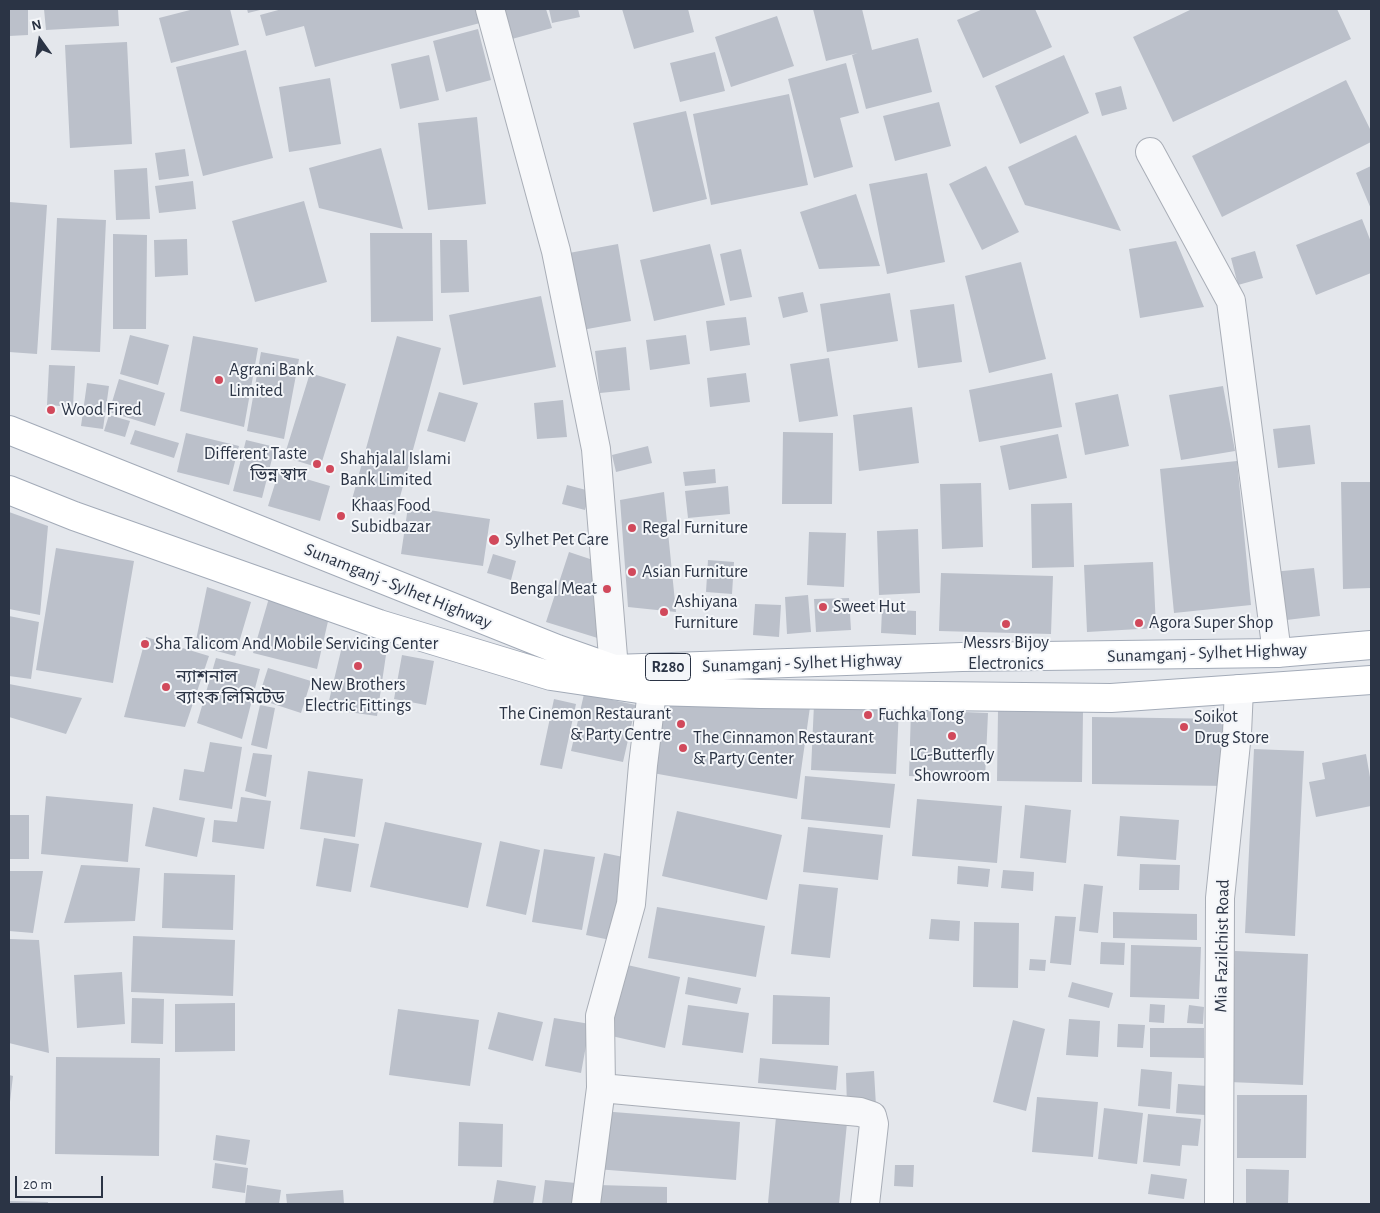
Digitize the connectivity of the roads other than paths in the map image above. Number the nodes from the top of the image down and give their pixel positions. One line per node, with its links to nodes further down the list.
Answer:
1 (490, 9): 7 (street)
2 (1150, 152): 6 (street)
3 (9, 430): 7 (main road, Sunamganj - Sylhet Highway / R280)
4 (9, 490): 10 (main road, Sunamganj - Sylhet Highway / R280)
5 (1371, 645): 6 (main road, Sunamganj - Sylhet Highway / R280)
6 (1276, 653): 7 (main road, Sunamganj - Sylhet Highway / R280)
7 (614, 669)
8 (1371, 680): 9 (main road, Sunamganj - Sylhet Highway / R280)
9 (1239, 689): 10 (main road, Sunamganj - Sylhet Highway / R280); 14 (street, Mia Fazilchist Road)
10 (652, 691): 11 (street)
11 (601, 1088): 12 (street); 13 (street)
12 (586, 1204)
13 (865, 1204)
14 (1219, 1204)

